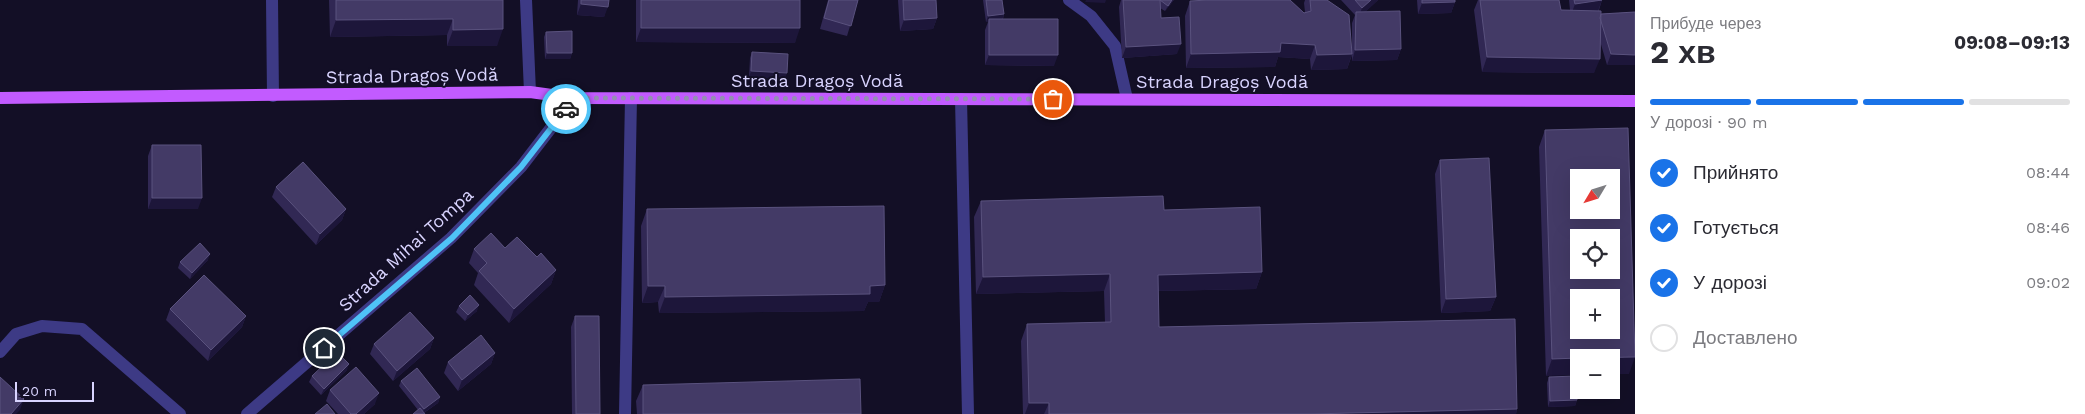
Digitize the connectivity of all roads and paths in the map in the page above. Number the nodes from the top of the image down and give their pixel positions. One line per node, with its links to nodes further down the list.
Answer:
1 (272, 0): 5 (street)
2 (526, 0): 4 (street)
3 (1069, 0): 10 (street)
4 (530, 92): 5 (main road, Strada Dragoș Vodă); 7 (main road, Strada Dragoș Vodă)
5 (273, 96): 6 (main road, Strada Dragoș Vodă)
6 (0, 98)
7 (574, 98): 8 (main road, Strada Dragoș Vodă); 14 (street, Strada Mihai Tompa)
8 (631, 98): 9 (main road, Strada Dragoș Vodă); 15 (street)
9 (961, 99): 10 (main road, Strada Dragoș Vodă); 16 (street)
10 (1127, 99): 11 (main road, Strada Dragoș Vodă)
11 (1635, 101)
12 (0, 352): 13 (street)
13 (180, 414)
14 (247, 414)
15 (625, 414)
16 (968, 414)

